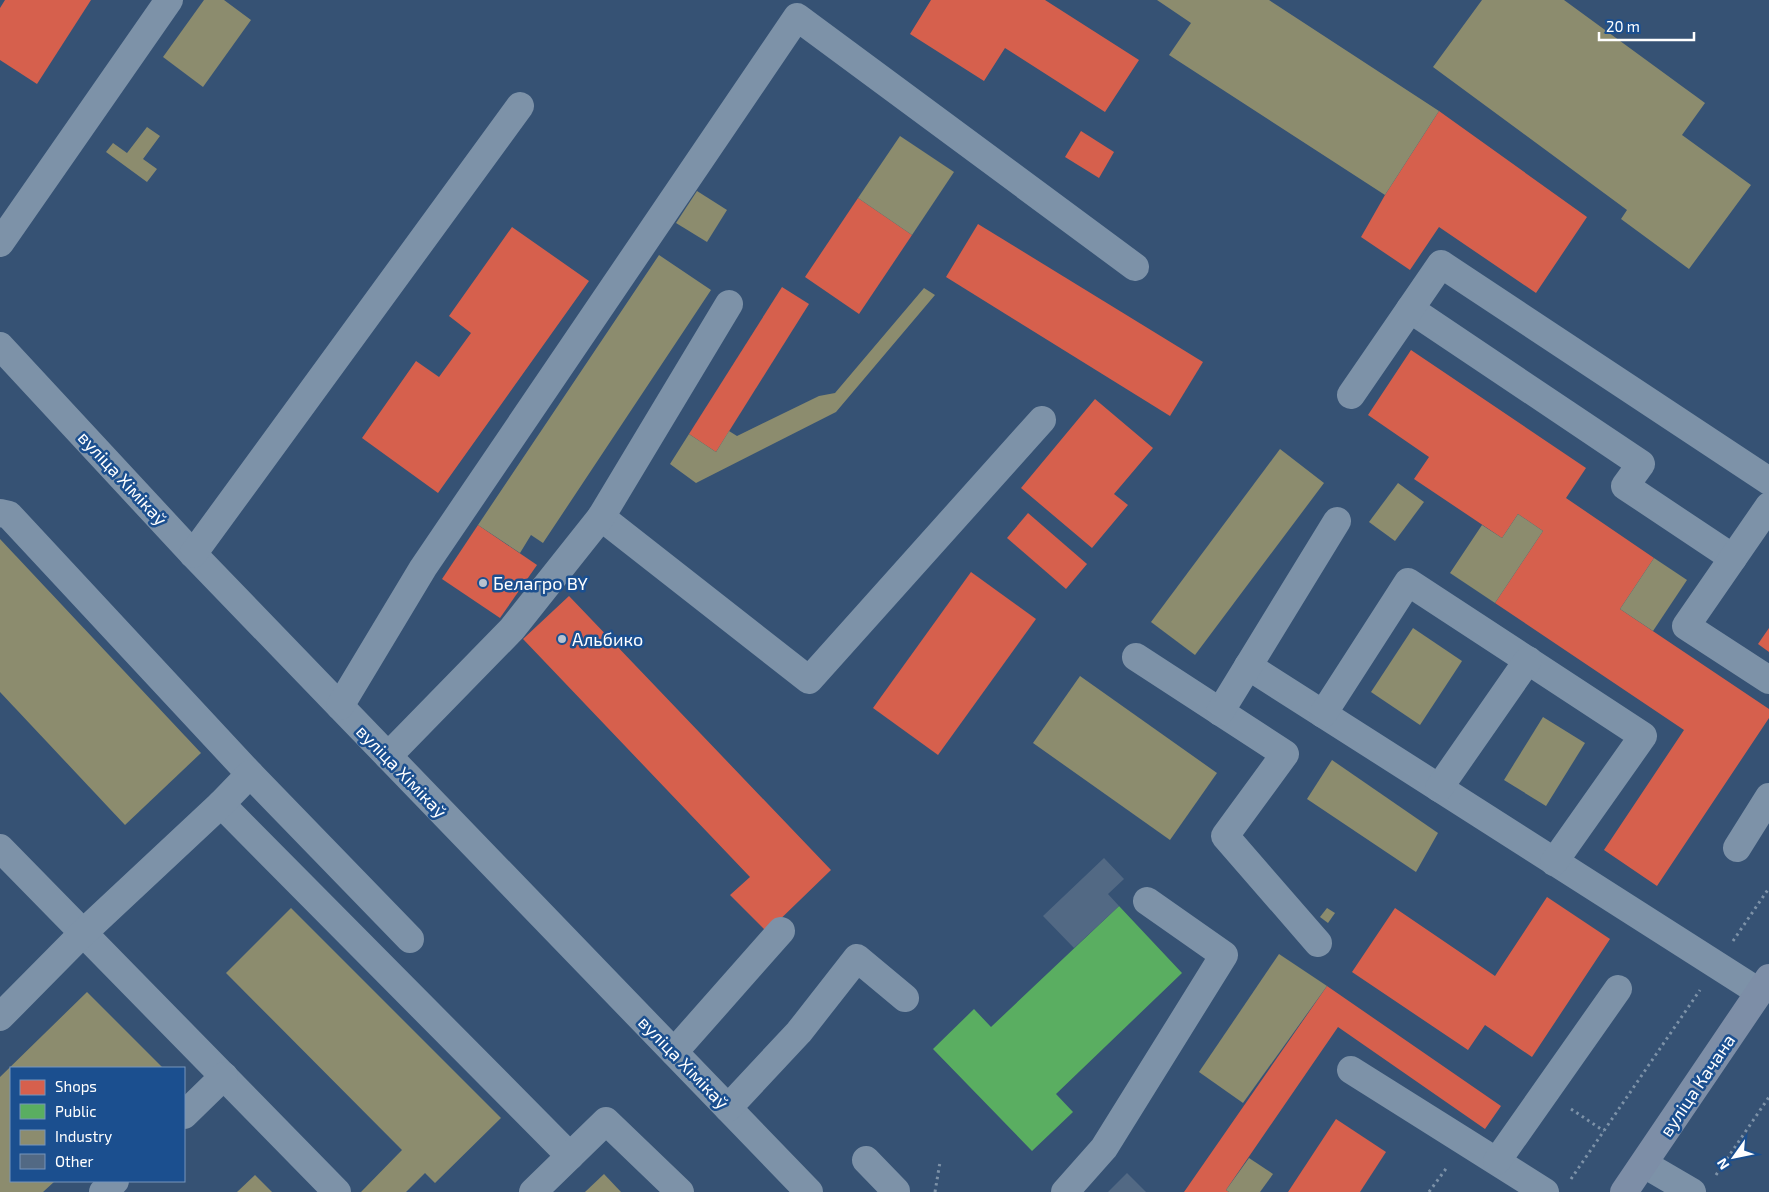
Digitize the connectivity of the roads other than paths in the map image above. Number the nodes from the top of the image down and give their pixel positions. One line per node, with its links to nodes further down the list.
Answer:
1 (169, 0): 3 (street)
2 (520, 106): 15 (street)
3 (0, 243)
4 (1135, 267): 21 (street)
5 (728, 304): 13 (street)
6 (1410, 309): 8 (street); 10 (street); 16 (street)
7 (0, 346): 15 (street, вуліца Хімікаў)
8 (1351, 395)
9 (1042, 420): 13 (street)
10 (1769, 481)
11 (1769, 506): 16 (street)
12 (0, 513): 25 (street)
13 (600, 517): 24 (street)
14 (1337, 521): 19 (street)
15 (193, 554): 21 (street, вуліца Хімікаў)
16 (1733, 558): 20 (street)
17 (1136, 657): 22 (street)
18 (1528, 660): 23 (street); 26 (street); 31 (street)
19 (1248, 666): 22 (street); 23 (street)
20 (1769, 680)
21 (340, 706): 24 (street, вуліца Хімікаў)
22 (1220, 712): 36 (street)
23 (1323, 714): 26 (street)
24 (388, 756): 41 (street, вуліца Хімікаў)
25 (250, 774): 28 (street); 35 (street)
26 (1438, 788): 31 (street)
27 (1769, 797): 30 (street)
28 (221, 804): 34 (street); 46 (street)
29 (0, 848): 34 (street)
30 (1737, 848)
31 (1554, 862): 37 (street)
32 (1147, 901): 58 (street)
33 (781, 931): 41 (street)
34 (83, 933): 40 (street); 43 (street)
35 (410, 939)
36 (1318, 944)
37 (1764, 985): 49 (main road, вуліца Качана)
38 (1618, 988): 48 (street)
39 (905, 998): 44 (street)
40 (0, 1017)
41 (674, 1052): 44 (street, вуліца Хімікаў)
42 (1352, 1070): 48 (street)
43 (224, 1076): 45 (street); 53 (street)
44 (728, 1108): 56 (street, вуліца Хімікаў)
45 (185, 1113)
46 (570, 1156): 54 (street); 55 (street)
47 (866, 1160): 57 (street)
48 (1497, 1161): 51 (street)
49 (1644, 1164): 59 (main road, вуліца Качана); 60 (street)
50 (114, 1182): 52 (street)
51 (1556, 1188)
52 (103, 1192)
53 (337, 1192)
54 (533, 1192)
55 (680, 1192)
56 (809, 1192)
57 (895, 1192)
58 (1064, 1192)
59 (1624, 1192)
60 (1692, 1192)

